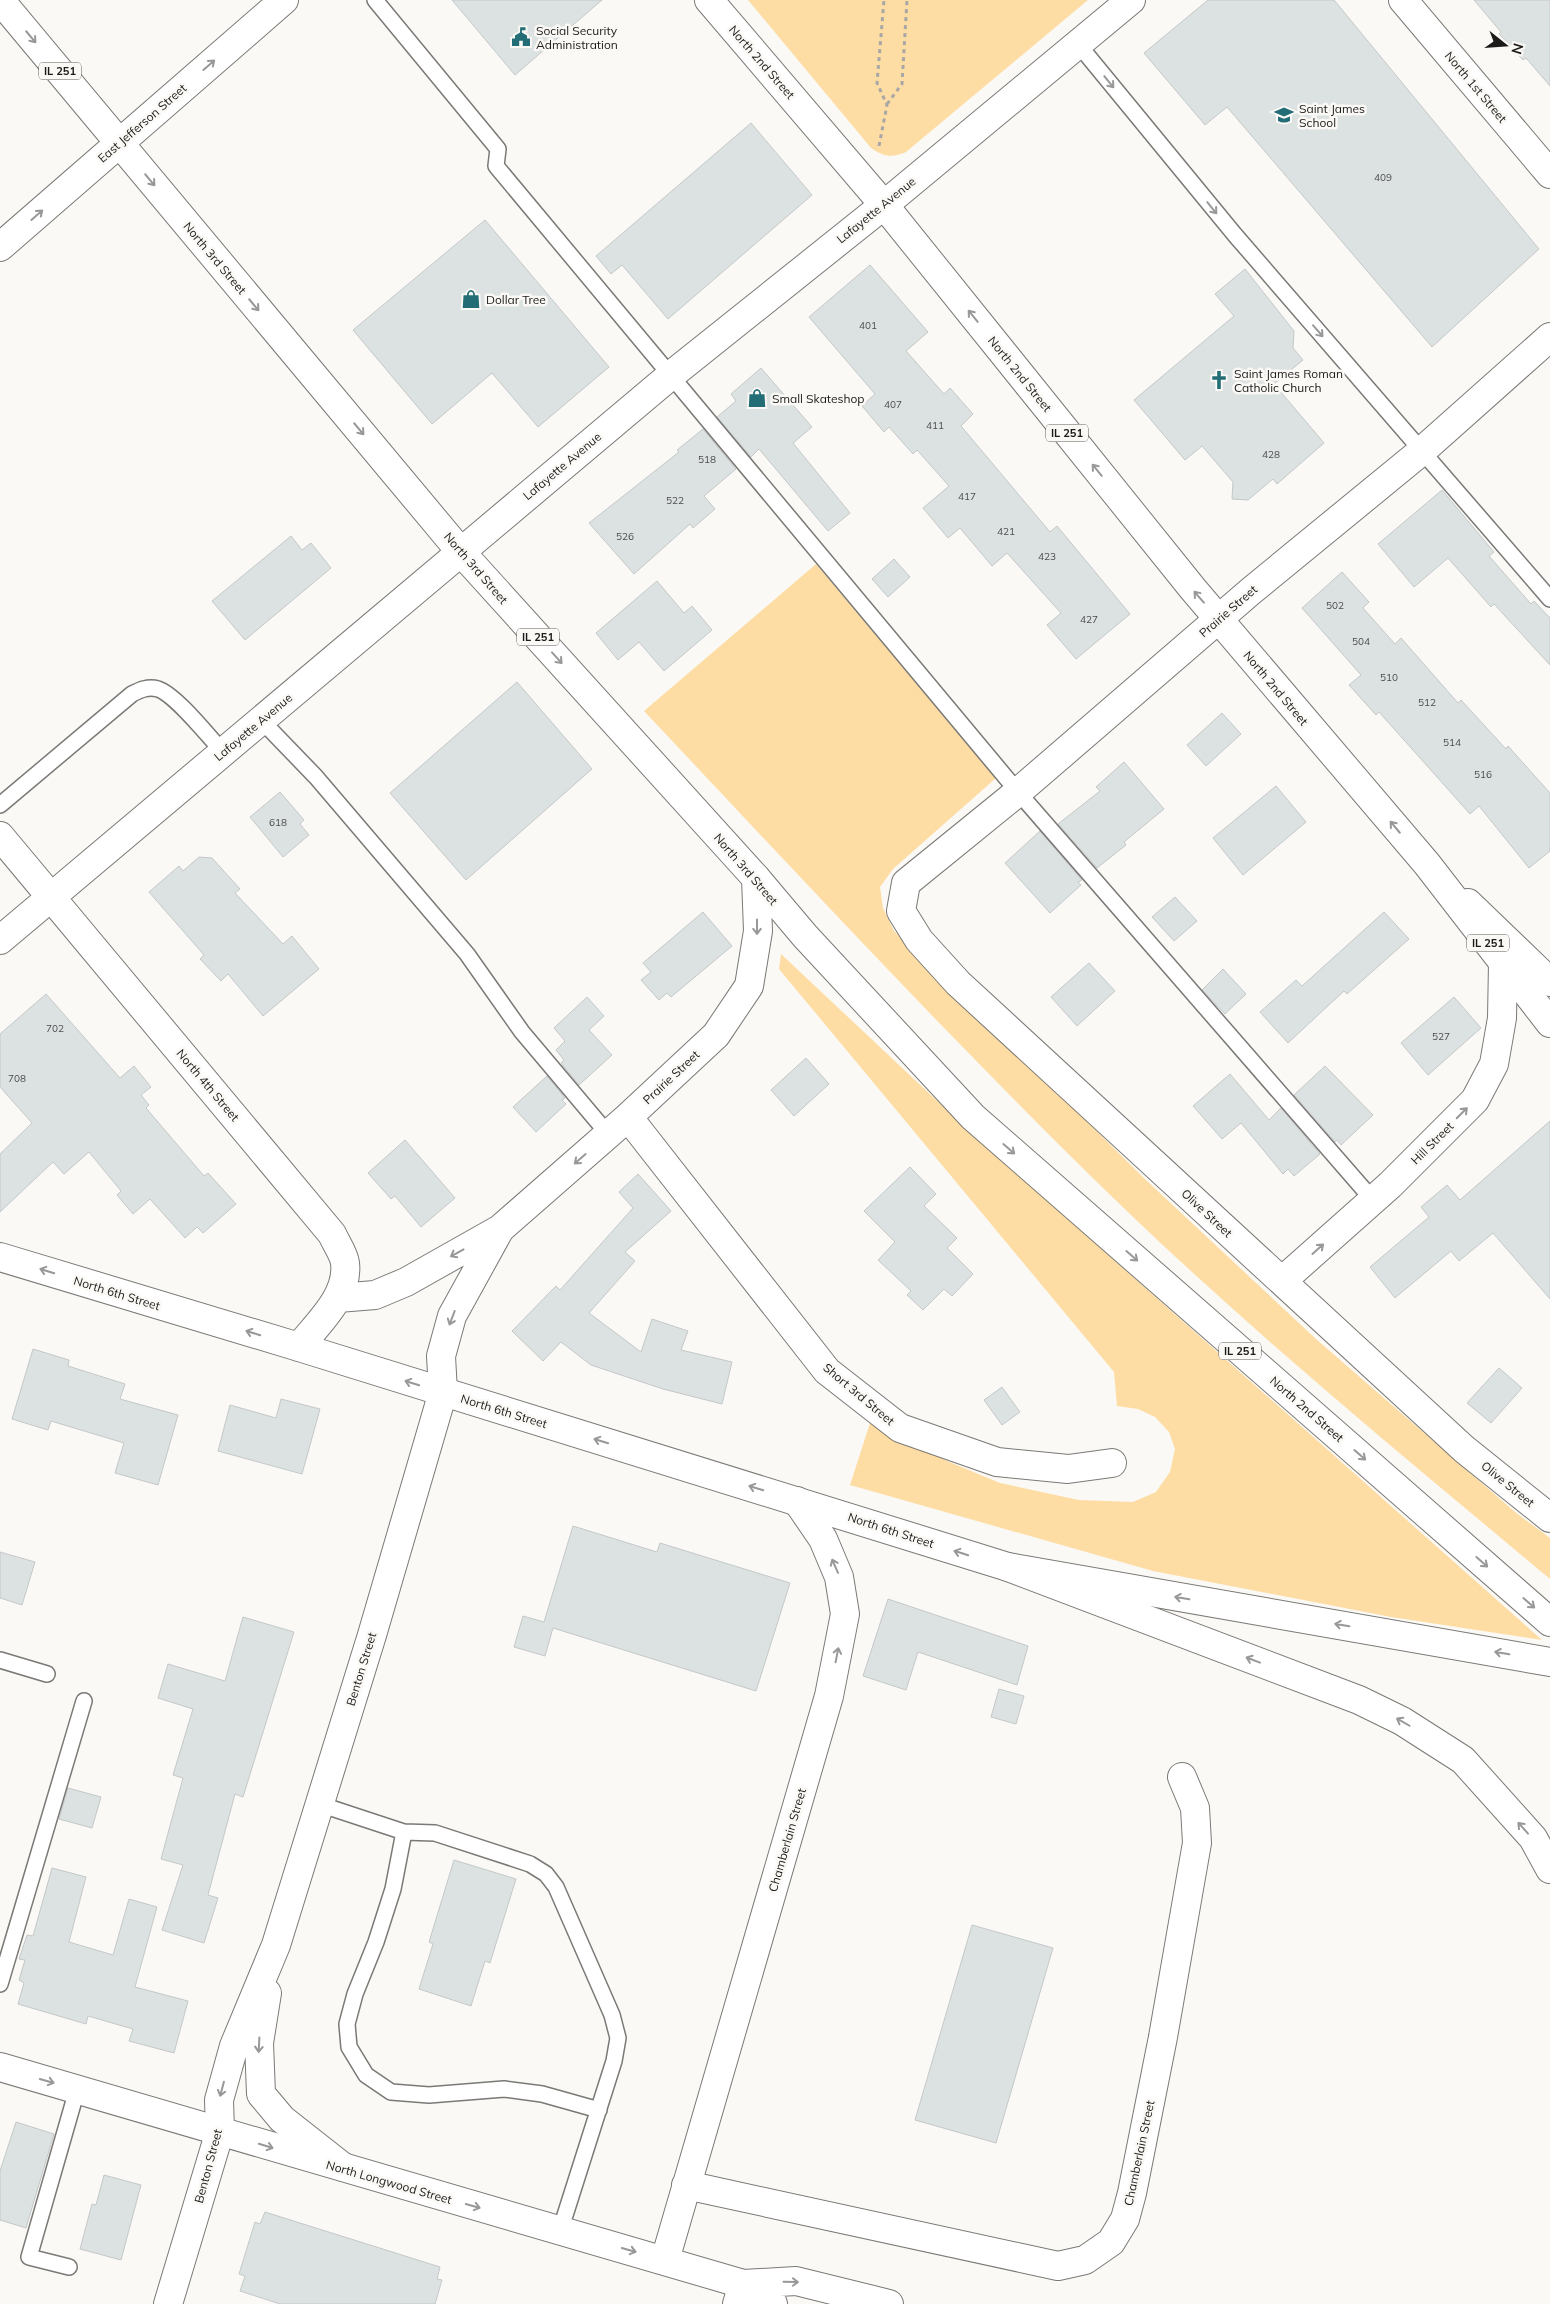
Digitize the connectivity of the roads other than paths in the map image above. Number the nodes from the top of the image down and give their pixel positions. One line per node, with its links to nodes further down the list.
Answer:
1 (0, 0): 8 (street, North 3rd Street / IL 251, one-way to 8)
2 (284, 0): 8 (street, East Jefferson Street, one-way to 2)
3 (375, 0): 13 (lane)
4 (708, 0): 10 (street, North 2nd Street / IL 251)
5 (1131, 0): 7 (street, Lafayette Avenue)
6 (1403, 0): 9 (street, North 1st Street)
7 (1078, 44): 10 (street, Lafayette Avenue); 14 (lane, one-way to 14)
8 (119, 143): 11 (street, East Jefferson Street, one-way to 8); 15 (street, North 3rd Street / IL 251, one-way to 15)
9 (1550, 174)
10 (884, 205): 13 (street, Lafayette Avenue); 17 (street, North 2nd Street / IL 251, one-way to 10)
11 (0, 247)
12 (1550, 337): 14 (street, Prairie Street)
13 (670, 376): 15 (street, Lafayette Avenue); 20 (lane)
14 (1423, 450): 16 (lane); 17 (street, Prairie Street)
15 (460, 551): 18 (street, Lafayette Avenue); 24 (street, North 3rd Street / IL 251, one-way to 24)
16 (1550, 599)
17 (1219, 620): 20 (street, Prairie Street); 23 (street, North 2nd Street / IL 251, one-way to 17)
18 (262, 720): 19 (street, Lafayette Avenue); 32 (lane)
19 (223, 752): 21 (lane); 26 (street, Lafayette Avenue)
20 (1018, 792): 25 (street, Prairie Street); 33 (lane)
21 (0, 805)
22 (0, 836): 26 (street, North 4th Street)
23 (1426, 864): 28 (street, North 2nd Street / IL 251); 29 (street, North 2nd Street)
24 (756, 878): 31 (street, North 3rd Street / IL 251); 32 (street, Prairie Street, one-way to 32)
25 (906, 883): 36 (street, Olive Street)
26 (50, 896): 27 (street, Lafayette Avenue); 37 (street, North 4th Street)
27 (0, 940)
28 (1503, 963): 30 (street, North 2nd Street / IL 251); 33 (street, Hill Street, one-way to 28)
29 (1550, 982)
30 (1550, 1023)
31 (973, 1117): 44 (street, North 2nd Street / IL 251, one-way to 44)
32 (618, 1126): 34 (street, Prairie Street, one-way to 34); 40 (street, Short 3rd Street)
33 (1373, 1200): 36 (street, Hill Street, one-way to 33)
34 (500, 1229): 37 (street, Prairie Street, one-way to 37); 39 (street, Prairie Street, one-way to 39)
35 (0, 1258): 38 (street, North 6th Street, one-way to 35)
36 (1282, 1281): 42 (street, Olive Street)
37 (338, 1298): 38 (street, North 4th Street)
38 (299, 1347): 39 (street, North 6th Street, one-way to 38)
39 (443, 1392): 41 (street, North 6th Street, one-way to 39); 50 (street, Benton Street)
40 (1112, 1463)
41 (797, 1501): 43 (street, North 6th Street, one-way to 41); 60 (street, Chamberlain Street, one-way to 41)
42 (1550, 1518)
43 (1008, 1567): 46 (street, one-way to 43); 52 (street, one-way to 43)
44 (1550, 1622)
45 (0, 1660): 47 (lane)
46 (1550, 1662)
47 (47, 1674)
48 (84, 1701): 54 (lane)
49 (1182, 1777): 60 (street, Chamberlain Street)
50 (320, 1804): 51 (lane); 53 (street, Benton Street)
51 (404, 1832): 57 (lane); 57 (lane)
52 (1550, 1869)
53 (276, 1945): 58 (street, Benton Street, one-way to 58); 59 (street, Benton Street, one-way to 59)
54 (0, 1984)
55 (0, 2068): 56 (street, North Longwood Street, one-way to 56)
56 (77, 2090): 58 (street, North Longwood Street); 63 (lane)
57 (599, 2110): 61 (lane)
58 (220, 2132): 59 (street, North Longwood Street, one-way to 59); 65 (street, Benton Street)
59 (347, 2170): 61 (street, North Longwood Street, one-way to 61)
60 (686, 2185): 62 (street, Chamberlain Street)
61 (560, 2231): 62 (street, North Longwood Street, one-way to 62)
62 (665, 2260): 64 (street, North Longwood Street)
63 (69, 2268)
64 (740, 2294): 66 (street, North Longwood Street); 67 (street, one-way to 67)
65 (168, 2304)
66 (773, 2304)
67 (889, 2304)

